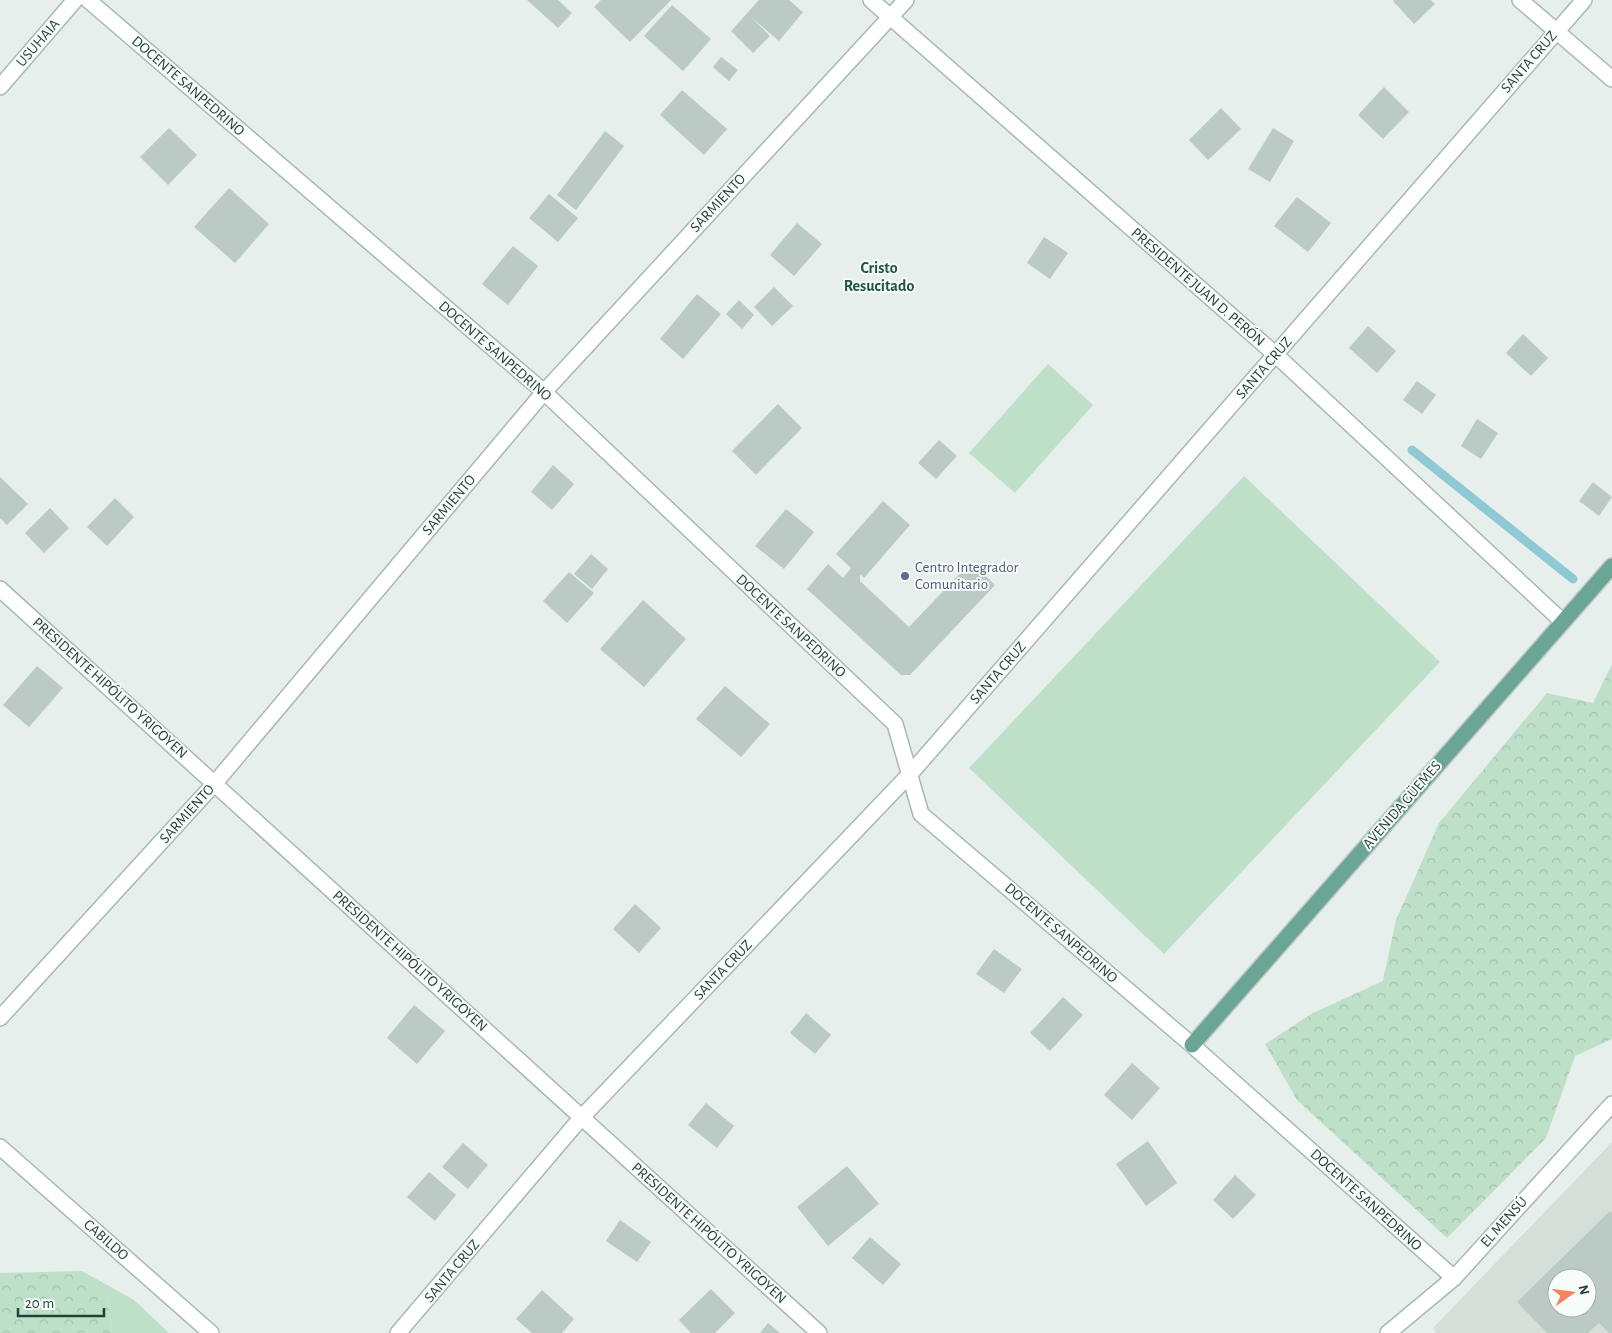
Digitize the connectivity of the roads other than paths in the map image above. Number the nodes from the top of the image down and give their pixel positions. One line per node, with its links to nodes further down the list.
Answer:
1 (75, 0): 10 (street, USUHAIA)
2 (88, 0): 12 (street, DOCENTE SANPEDRINO)
3 (871, 0): 7 (street, PRESIDENTE JUAN D. PERÓN)
4 (906, 0): 7 (street, SARMIENTO)
5 (1520, 0): 8 (street)
6 (1584, 0): 8 (street, SANTA CRUZ)
7 (890, 16): 11 (street, PRESIDENTE JUAN D. PERÓN); 12 (street, SARMIENTO)
8 (1556, 31): 9 (street); 11 (street, SANTA CRUZ)
9 (1612, 79)
10 (0, 87)
11 (1276, 355): 15 (street, PRESIDENTE JUAN D. PERÓN); 16 (street, SANTA CRUZ)
12 (544, 392): 16 (street, DOCENTE SANPEDRINO); 17 (street, SARMIENTO)
13 (1612, 566): 15 (main road, AVENIDA GÜEMES)
14 (0, 589): 17 (street, PRESIDENTE HIPÓLITO YRIGOYEN)
15 (1563, 622): 19 (main road, AVENIDA GÜEMES)
16 (910, 774): 19 (street, DOCENTE SANPEDRINO); 21 (street, SANTA CRUZ)
17 (215, 783): 18 (street, SARMIENTO); 21 (street, PRESIDENTE HIPÓLITO YRIGOYEN)
18 (0, 1018)
19 (1192, 1045): 23 (street, DOCENTE SANPEDRINO)
20 (1612, 1104): 23 (street, EL MENSÚ)
21 (581, 1118): 25 (street, SANTA CRUZ); 26 (street, PRESIDENTE HIPÓLITO YRIGOYEN)
22 (0, 1147): 24 (street, CABILDO)
23 (1454, 1278): 27 (street, EL MENSÚ)
24 (211, 1333)
25 (398, 1333)
26 (819, 1333)
27 (1388, 1333)

